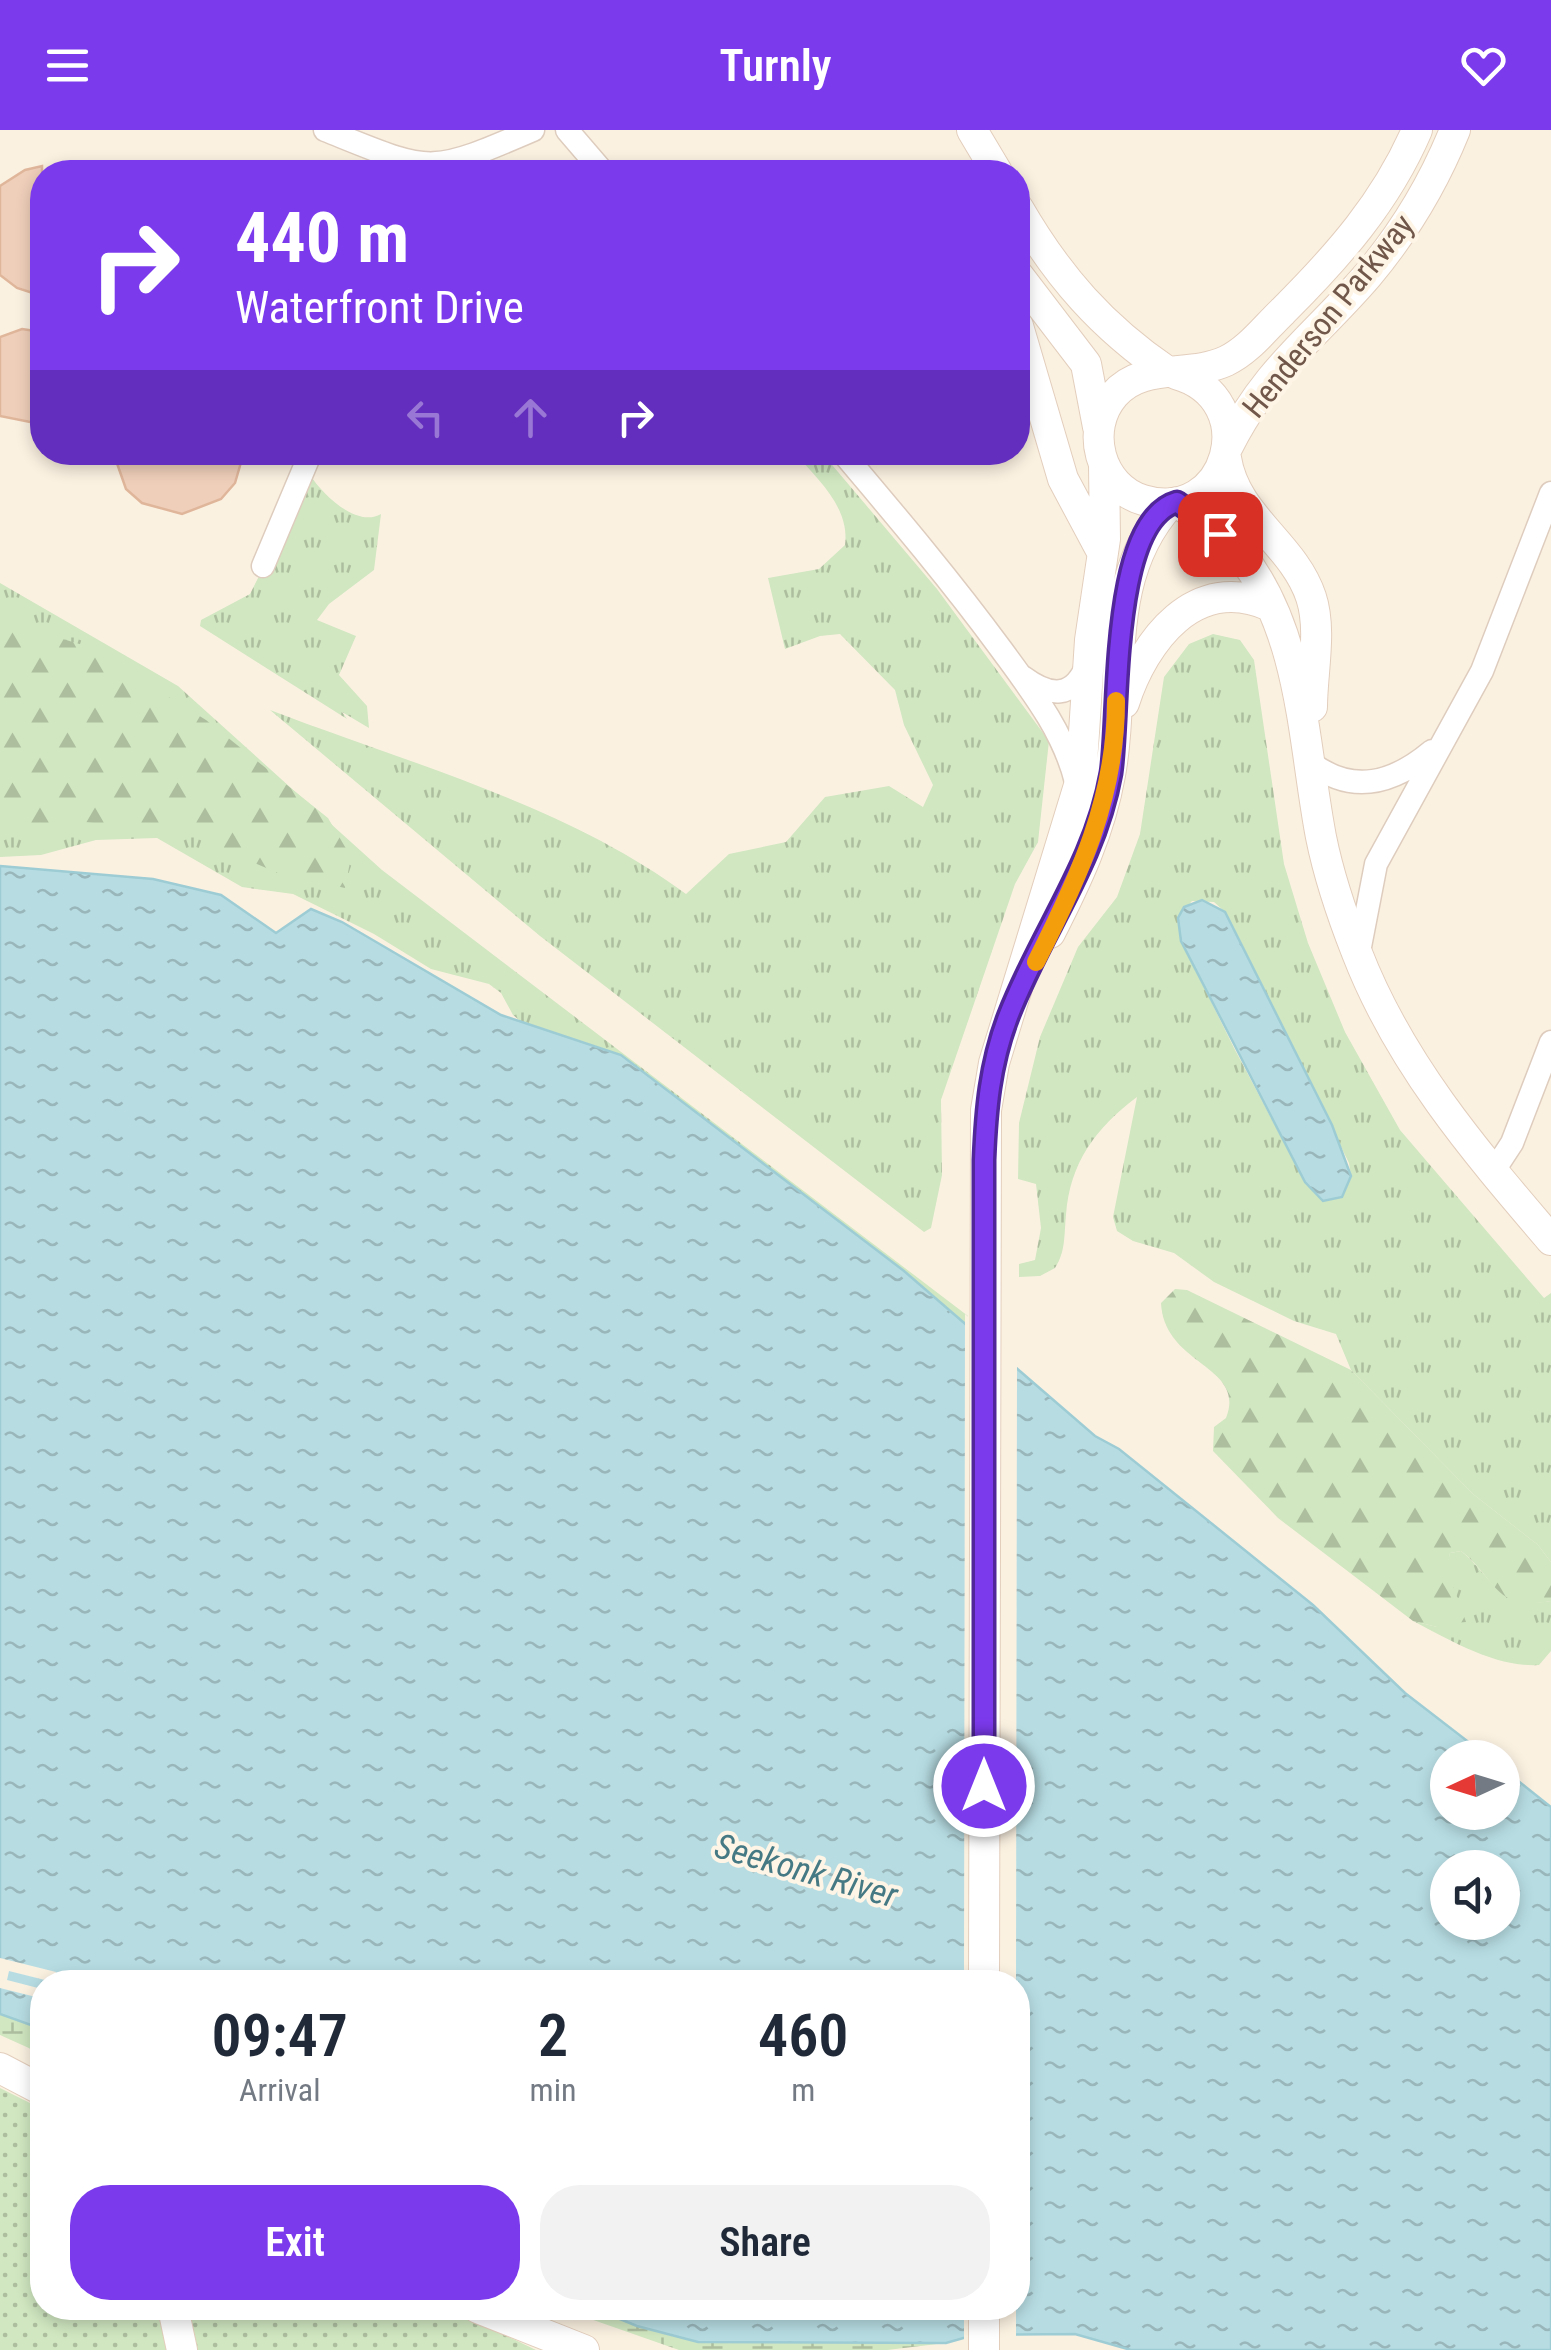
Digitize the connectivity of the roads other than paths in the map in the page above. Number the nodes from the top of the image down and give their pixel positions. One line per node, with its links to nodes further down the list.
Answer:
1 (325, 130): 6 (street)
2 (532, 130): 7 (street)
3 (567, 130): 8 (street)
4 (1417, 130): 12 (main road, Henderson Parkway)
5 (1455, 130): 14 (main road, Henderson Parkway)
6 (401, 160)
7 (462, 160)
8 (593, 160)
9 (1030, 228): 12 (main road)
10 (1030, 291): 13 (main road)
11 (1030, 367): 20 (main road)
12 (1172, 373): 13 (main road, Henderson Parkway); 14 (main road, Henderson Parkway)
13 (1098, 432): 17 (main road, Henderson Parkway)
14 (1227, 453): 19 (main road, Henderson Parkway); 27 (main road)
15 (306, 465): 21 (street)
16 (853, 465): 24 (street)
17 (1104, 465): 19 (main road); 20 (main road, Henderson Parkway)
18 (1551, 492): 26 (street)
19 (1174, 502): 22 (main road); 25 (main road, Henderson Parkway)
20 (1103, 556): 23 (main road, Henderson Parkway)
21 (263, 566)
22 (1270, 606): 25 (main road); 27 (main road)
23 (1089, 656): 24 (street); 28 (main road, Henderson Parkway)
24 (1020, 675): 28 (street)
25 (1115, 734): 30 (main road, Henderson Parkway)
26 (1445, 738): 27 (street); 29 (street)
27 (1312, 763): 29 (main road)
28 (1078, 792): 30 (main road, Henderson Parkway)
29 (1359, 959): 32 (main road)
30 (1008, 1016): 34 (main road, Henderson Parkway)
31 (1551, 1042): 32 (street)
32 (1492, 1172): 33 (main road)
33 (1551, 1240)
34 (984, 1970)
35 (0, 2068): 36 (main road)
36 (30, 2084)
37 (175, 2320): 40 (main road)
38 (508, 2320): 41 (main road)
39 (984, 2320): 42 (main road)
40 (182, 2350)
41 (584, 2350)
42 (984, 2350)

